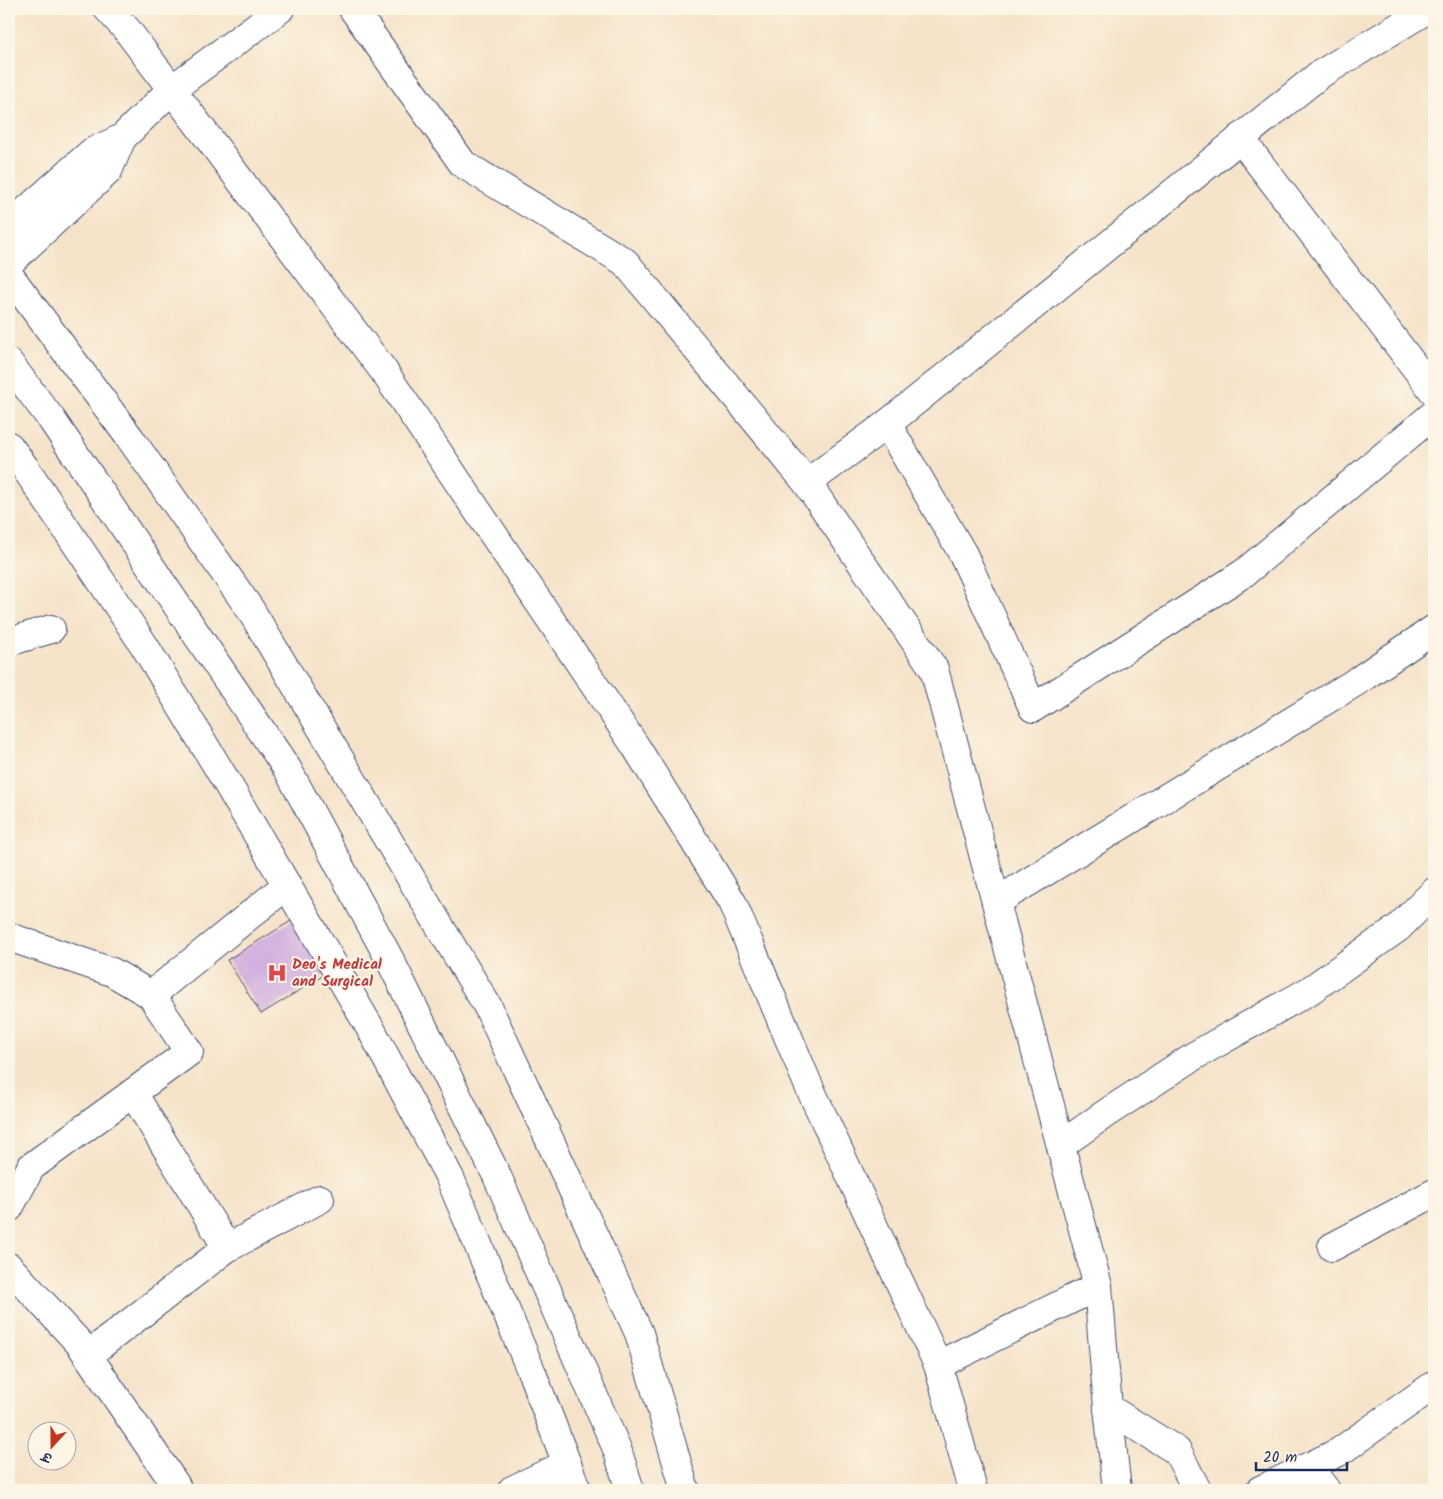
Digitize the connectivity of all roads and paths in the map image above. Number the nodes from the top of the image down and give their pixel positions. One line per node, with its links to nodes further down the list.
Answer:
1 (108, 9): 5 (main road)
2 (280, 9): 5 (main road)
3 (353, 9): 16 (main road)
4 (1428, 9): 6 (main road)
5 (172, 89): 7 (main road); 35 (main road)
6 (1240, 138): 12 (main road); 14 (main road)
7 (100, 162): 8 (main road); 9 (main road)
8 (11, 224)
9 (18, 254)
10 (9, 275): 44 (main road)
11 (9, 363): 43 (main road)
12 (1434, 392)
13 (1434, 414): 14 (main road)
14 (887, 424): 16 (main road)
15 (9, 446): 20 (main road)
16 (807, 483): 22 (main road)
17 (1434, 628): 22 (main road)
18 (51, 629): 19 (main road)
19 (9, 642)
20 (287, 885): 24 (main road); 38 (main road)
21 (1434, 892): 26 (main road)
22 (996, 902): 26 (main road)
23 (9, 937): 24 (main road)
24 (151, 995): 25 (main road)
25 (133, 1093): 29 (main road); 31 (main road)
26 (1061, 1146): 33 (main road)
27 (1434, 1193): 30 (main road)
28 (320, 1199): 31 (main road)
29 (9, 1208)
30 (1332, 1246)
31 (227, 1248): 34 (main road)
32 (9, 1267): 34 (main road)
33 (1098, 1286): 35 (main road); 37 (main road)
34 (88, 1355): 40 (main road)
35 (938, 1365): 45 (main road)
36 (1434, 1385): 39 (main road)
37 (1108, 1408): 46 (main road); 47 (main road)
38 (567, 1464): 41 (main road); 42 (main road)
39 (1308, 1467): 48 (main road); 49 (main road)
40 (178, 1490)
41 (512, 1490)
42 (577, 1490)
43 (630, 1490)
44 (685, 1490)
45 (973, 1490)
46 (1117, 1490)
47 (1197, 1490)
48 (1260, 1490)
49 (1326, 1490)

